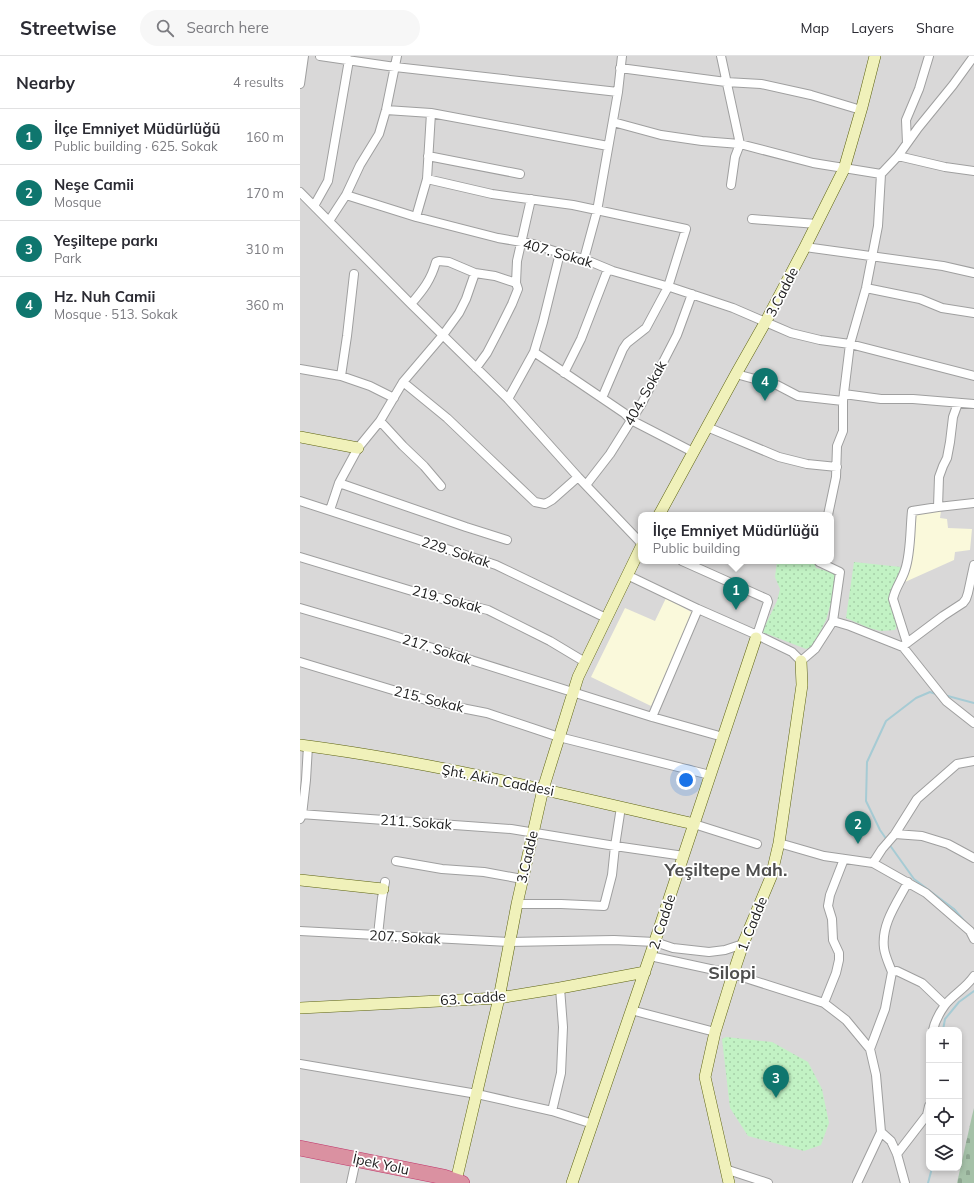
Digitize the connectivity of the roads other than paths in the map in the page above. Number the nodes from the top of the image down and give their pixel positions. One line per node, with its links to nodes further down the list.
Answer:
1 (304, 56): 13 (street)
2 (320, 56): 9 (street)
3 (397, 56): 10 (street)
4 (622, 56): 11 (street)
5 (721, 56): 12 (street)
6 (875, 56): 16 (street, 3.Cadde)
7 (929, 56): 19 (street)
8 (974, 56): 19 (street)
9 (349, 60): 10 (street); 33 (street)
10 (395, 67): 14 (street); 15 (street)
11 (620, 68): 12 (street); 14 (street)
12 (726, 82): 16 (street); 20 (street)
13 (300, 84)
14 (618, 92): 18 (street)
15 (386, 110): 17 (street); 31 (street)
16 (861, 110): 24 (street, 3.Cadde)
17 (431, 113): 21 (street); 22 (street)
18 (613, 122): 20 (street); 21 (street)
19 (907, 143): 23 (street)
20 (740, 144): 24 (street); 29 (street)
21 (608, 146): 34 (street)
22 (428, 156): 26 (street); 28 (street)
23 (898, 156): 25 (street); 27 (street)
24 (844, 169): 27 (street); 38 (street, 3.Cadde)
25 (974, 171)
26 (520, 174)
27 (881, 174): 42 (street)
28 (427, 179): 32 (street); 35 (street)
29 (731, 185)
30 (300, 192): 33 (street)
31 (346, 195): 35 (street, 407. Sokak); 37 (street)
32 (531, 199): 34 (street); 39 (street)
33 (314, 206): 37 (street)
34 (597, 211): 43 (street); 49 (street)
35 (416, 217): 39 (street, 407. Sokak)
36 (752, 219): 38 (street)
37 (329, 221): 52 (street)
38 (817, 224): 40 (street, 3.Cadde)
39 (521, 242): 41 (street, 407. Sokak); 48 (street)
40 (805, 247): 42 (street); 54 (street, 3.Cadde)
41 (560, 253): 43 (street, 407. Sokak); 57 (street)
42 (873, 255): 46 (street); 50 (street)
43 (584, 259): 44 (street, 407. Sokak)
44 (608, 269): 49 (street, 407. Sokak); 60 (street)
45 (475, 273): 48 (street); 52 (street); 55 (street)
46 (974, 273)
47 (354, 274): 62 (street)
48 (516, 283): 58 (street)
49 (668, 287): 51 (street, 407. Sokak); 67 (street)
50 (866, 288): 53 (street); 56 (street)
51 (692, 294): 54 (street, 407. Sokak); 71 (street, 404. Sokak)
52 (411, 304): 55 (street)
53 (974, 313)
54 (766, 321): 56 (street, 407. Sokak); 61 (street, 3.Cadde)
55 (443, 335): 58 (street); 64 (street)
56 (850, 344): 63 (street, 407. Sokak); 65 (street)
57 (534, 352): 60 (street); 68 (street)
58 (476, 368): 68 (street)
59 (300, 369): 62 (street)
60 (564, 372): 67 (street)
61 (736, 374): 65 (street); 73 (street, 3.Cadde)
62 (340, 376): 66 (street)
63 (974, 376)
64 (403, 382): 66 (street); 78 (street)
65 (844, 397): 69 (street); 77 (street)
66 (394, 398): 72 (street)
67 (602, 398): 71 (street)
68 (508, 399): 78 (street)
69 (958, 403): 70 (street); 84 (street)
70 (974, 404)
71 (631, 420): 76 (street); 81 (street, 404. Sokak)
72 (380, 421): 75 (street); 80 (street)
73 (707, 427): 76 (street, 3.Cadde); 77 (street)
74 (300, 437): 75 (street)
75 (358, 448): 79 (street)
76 (693, 452): 86 (street, 3.Cadde)
77 (836, 467): 87 (street)
78 (578, 477): 81 (street)
79 (338, 483): 85 (street); 88 (street)
80 (441, 486)
81 (586, 486): 89 (street)
82 (300, 501): 85 (street, 229. Sokak)
83 (974, 503): 84 (street)
84 (938, 507): 102 (street)
85 (330, 510): 99 (street, 229. Sokak)
86 (660, 512)
87 (829, 512)
88 (507, 540)
89 (638, 540)
90 (638, 553): 95 (street, 3.Cadde)
91 (300, 557): 105 (street, 219. Sokak)
92 (689, 564): 101 (street)
93 (823, 564): 100 (street)
94 (974, 565): 96 (street)
95 (627, 575): 98 (street); 99 (street, 3.Cadde)
96 (970, 598): 102 (street)
97 (300, 608): 106 (street, 217. Sokak)
98 (698, 609): 101 (street); 107 (street)
99 (606, 618): 105 (street, 3.Cadde)
100 (833, 620): 102 (street); 103 (street)
101 (756, 636): 103 (street); 110 (street, 2. Cadde)
102 (905, 645): 108 (street)
103 (801, 661): 121 (street, 1. Cadde)
104 (300, 662): 109 (street, 215. Sokak)
105 (585, 662): 106 (street, 3.Cadde)
106 (573, 691): 107 (street, 217. Sokak); 109 (street, 3.Cadde)
107 (652, 717): 110 (street, 217. Sokak)
108 (974, 723)
109 (559, 737): 113 (street, 215. Sokak); 114 (street, 3.Cadde)
110 (723, 737): 113 (street, 2. Cadde)
111 (304, 745): 114 (street, Şht. Akin Caddesi); 116 (street)
112 (974, 761): 119 (street)
113 (710, 776): 117 (street, 2. Cadde)
114 (543, 789): 115 (street, Şht. Akin Caddesi); 118 (street, 3.Cadde)
115 (621, 807): 117 (street, Şht. Akin Caddesi); 122 (street)
116 (301, 816): 118 (street, 211. Sokak)
117 (694, 824): 120 (street); 123 (street, 2. Cadde)
118 (532, 833): 122 (street, 211. Sokak); 128 (street, 3.Cadde)
119 (895, 834): 124 (street); 127 (street)
120 (757, 844)
121 (780, 844): 125 (street); 138 (street, 1. Cadde)
122 (615, 846): 123 (street, 211. Sokak); 132 (street)
123 (684, 856): 137 (street, 2. Cadde)
124 (974, 858)
125 (844, 859): 127 (street); 146 (street)
126 (396, 861): 128 (street)
127 (873, 863): 130 (street)
128 (522, 879): 132 (street, 3.Cadde)
129 (300, 880): 131 (street)
130 (908, 882): 135 (street); 141 (street)
131 (384, 886): 134 (street)
132 (517, 904): 136 (street, 3.Cadde)
133 (300, 931): 134 (street, 207. Sokak)
134 (378, 935): 136 (street, 207. Sokak)
135 (974, 939)
136 (509, 942): 137 (street, 207. Sokak); 145 (street, 3.Cadde)
137 (655, 942): 138 (street, 207. Sokak); 139 (street, 2. Cadde)
138 (743, 944): 142 (street, 1. Cadde)
139 (650, 956): 140 (street, 2. Cadde); 142 (street)
140 (645, 972): 144 (street, 63. Cadde); 149 (street, 2. Cadde)
141 (892, 972): 147 (street); 152 (street)
142 (733, 974): 146 (street); 151 (street, 1. Cadde)
143 (974, 976): 147 (street)
144 (560, 988): 145 (street, 63. Cadde); 155 (street)
145 (499, 998): 148 (street, 63. Cadde); 154 (street, 3.Cadde)
146 (824, 1003): 152 (street)
147 (946, 1005): 150 (street)
148 (300, 1008)
149 (631, 1010): 151 (street); 157 (street, 2. Cadde)
150 (933, 1027)
151 (715, 1032): 162 (street, 1. Cadde)
152 (870, 1049): 158 (street)
153 (300, 1064): 154 (street)
154 (477, 1094): 155 (street); 164 (street, 3.Cadde)
155 (552, 1111): 157 (street)
156 (926, 1116): 160 (street)
157 (593, 1124): 166 (street, 2. Cadde)
158 (881, 1132): 160 (street); 169 (street)
159 (300, 1148): 164 (highway, İpek Yolu)
160 (897, 1154): 170 (street)
161 (300, 1159): 163 (highway)
162 (725, 1169): 167 (street, 1. Cadde); 168 (street)
163 (353, 1176): 165 (highway)
164 (459, 1182)
165 (421, 1183)
166 (572, 1183)
167 (728, 1183)
168 (768, 1183)
169 (857, 1183)
170 (905, 1183)

